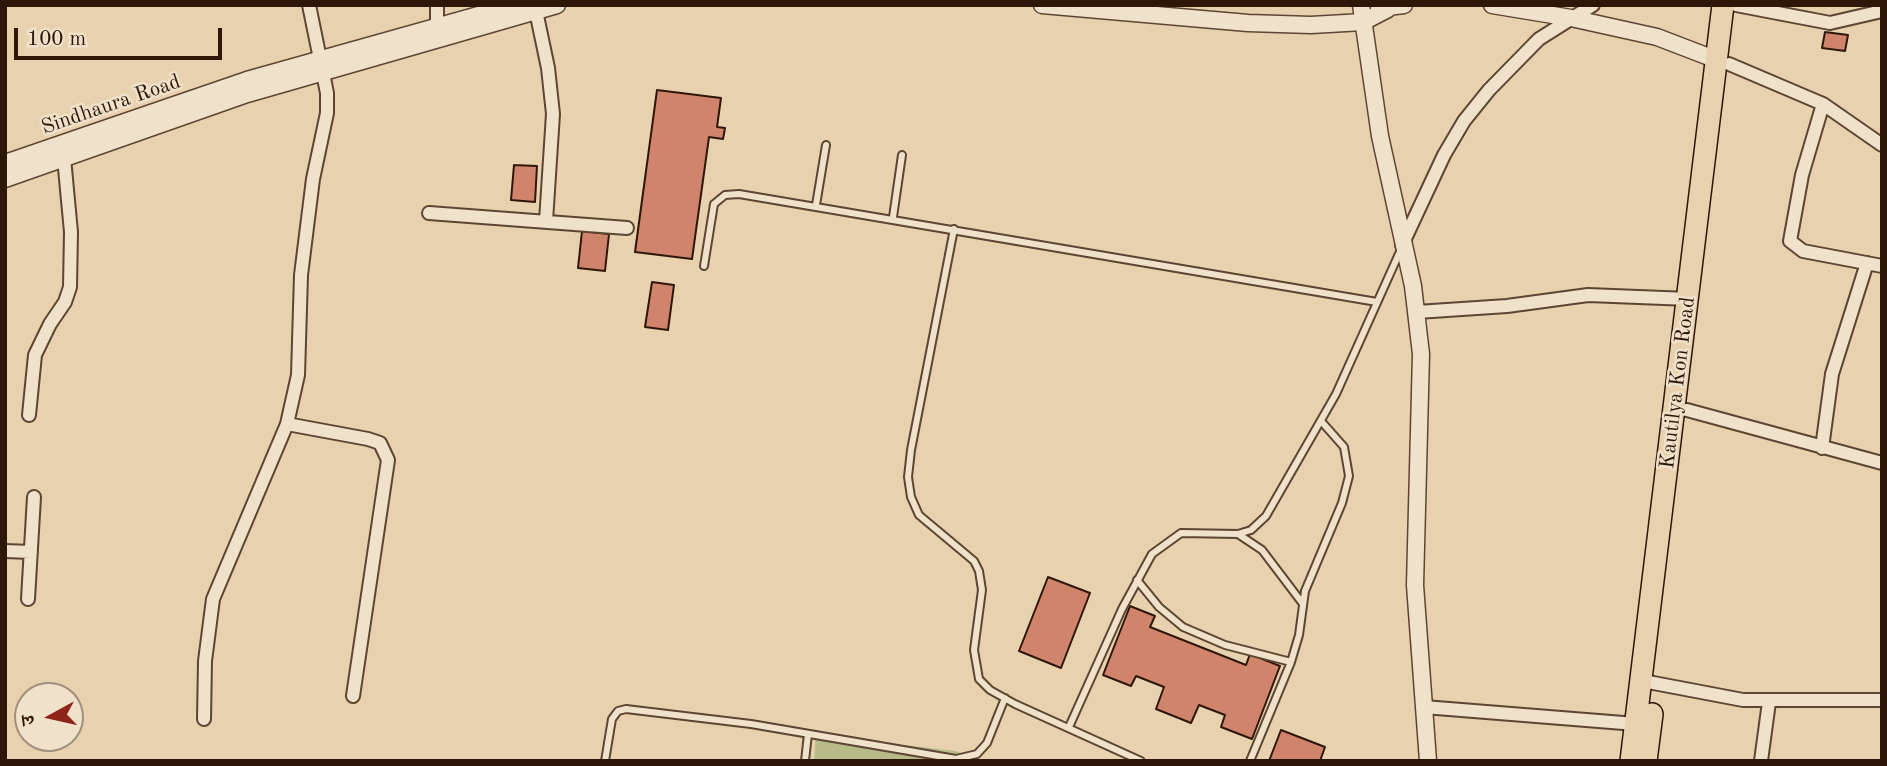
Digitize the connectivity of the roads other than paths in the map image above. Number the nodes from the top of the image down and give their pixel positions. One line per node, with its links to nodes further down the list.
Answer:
1 (309, 5): 19 (street)
2 (437, 5): 17 (street)
3 (514, 5): 17 (street, Sindhaura Road)
4 (557, 5): 14 (street)
5 (1042, 5): 16 (street)
6 (1362, 5): 12 (street); 16 (street)
7 (1404, 5): 12 (street)
8 (1492, 5): 15 (street)
9 (1593, 5): 15 (street)
10 (1723, 5): 18 (highway, Kautilya Kon Road)
11 (1736, 5): 13 (street); 18 (highway, Kautilya Kon Road)
12 (1388, 9): 16 (street)
13 (1882, 11)
14 (536, 12): 19 (street); 30 (street)
15 (1571, 18): 18 (street); 33 (street)
16 (1363, 22): 33 (street)
17 (436, 28): 19 (street, Sindhaura Road)
18 (1723, 62): 20 (street); 37 (highway, Kautilya Kon Road); 40 (highway, Kautilya Kon Road)
19 (321, 66): 24 (street); 25 (street, Sindhaura Road); 43 (street)
20 (1823, 104): 22 (street); 34 (street)
21 (826, 145): 27 (lane)
22 (1882, 145)
23 (902, 155): 29 (lane)
24 (64, 158): 26 (street); 41 (street)
25 (5, 163)
26 (5, 179)
27 (816, 205): 29 (lane); 35 (lane)
28 (429, 213): 30 (street)
29 (892, 217): 32 (lane)
30 (547, 221): 31 (street)
31 (627, 228)
32 (954, 229): 38 (lane); 56 (lane)
33 (1402, 245): 38 (lane); 39 (street)
34 (1867, 263): 36 (street); 44 (street)
35 (704, 266)
36 (1882, 266)
37 (1689, 299): 39 (street); 54 (highway, Kautilya Kon Road)
38 (1377, 302): 42 (lane)
39 (1417, 312): 59 (street)
40 (1687, 410): 44 (street); 54 (highway, Kautilya Kon Road)
41 (29, 415)
42 (1321, 421): 47 (lane); 52 (lane)
43 (287, 424): 55 (street); 60 (street)
44 (1822, 448): 45 (street)
45 (1882, 463)
46 (34, 498): 49 (street)
47 (1238, 534): 50 (lane); 52 (lane)
48 (5, 551): 49 (street)
49 (31, 552): 51 (street)
50 (1136, 580): 53 (lane); 62 (lane)
51 (28, 599)
52 (1303, 604): 53 (lane)
53 (1291, 662): 67 (lane)
54 (1649, 682): 58 (street); 61 (highway, Kautilya Kon Road); 70 (highway, Kautilya Kon Road)
55 (353, 696)
56 (1005, 698): 62 (lane); 63 (lane)
57 (1882, 700): 58 (street)
58 (1769, 702): 71 (street)
59 (1424, 707): 61 (street); 68 (street)
60 (204, 719)
61 (1636, 724): 69 (highway, Kautilya Kon Road)
62 (1069, 727): 66 (lane)
63 (808, 734): 64 (lane); 65 (lane)
64 (605, 761)
65 (805, 761)
66 (1141, 761)
67 (1250, 761)
68 (1428, 761)
69 (1632, 761)
70 (1646, 761)
71 (1761, 761)

